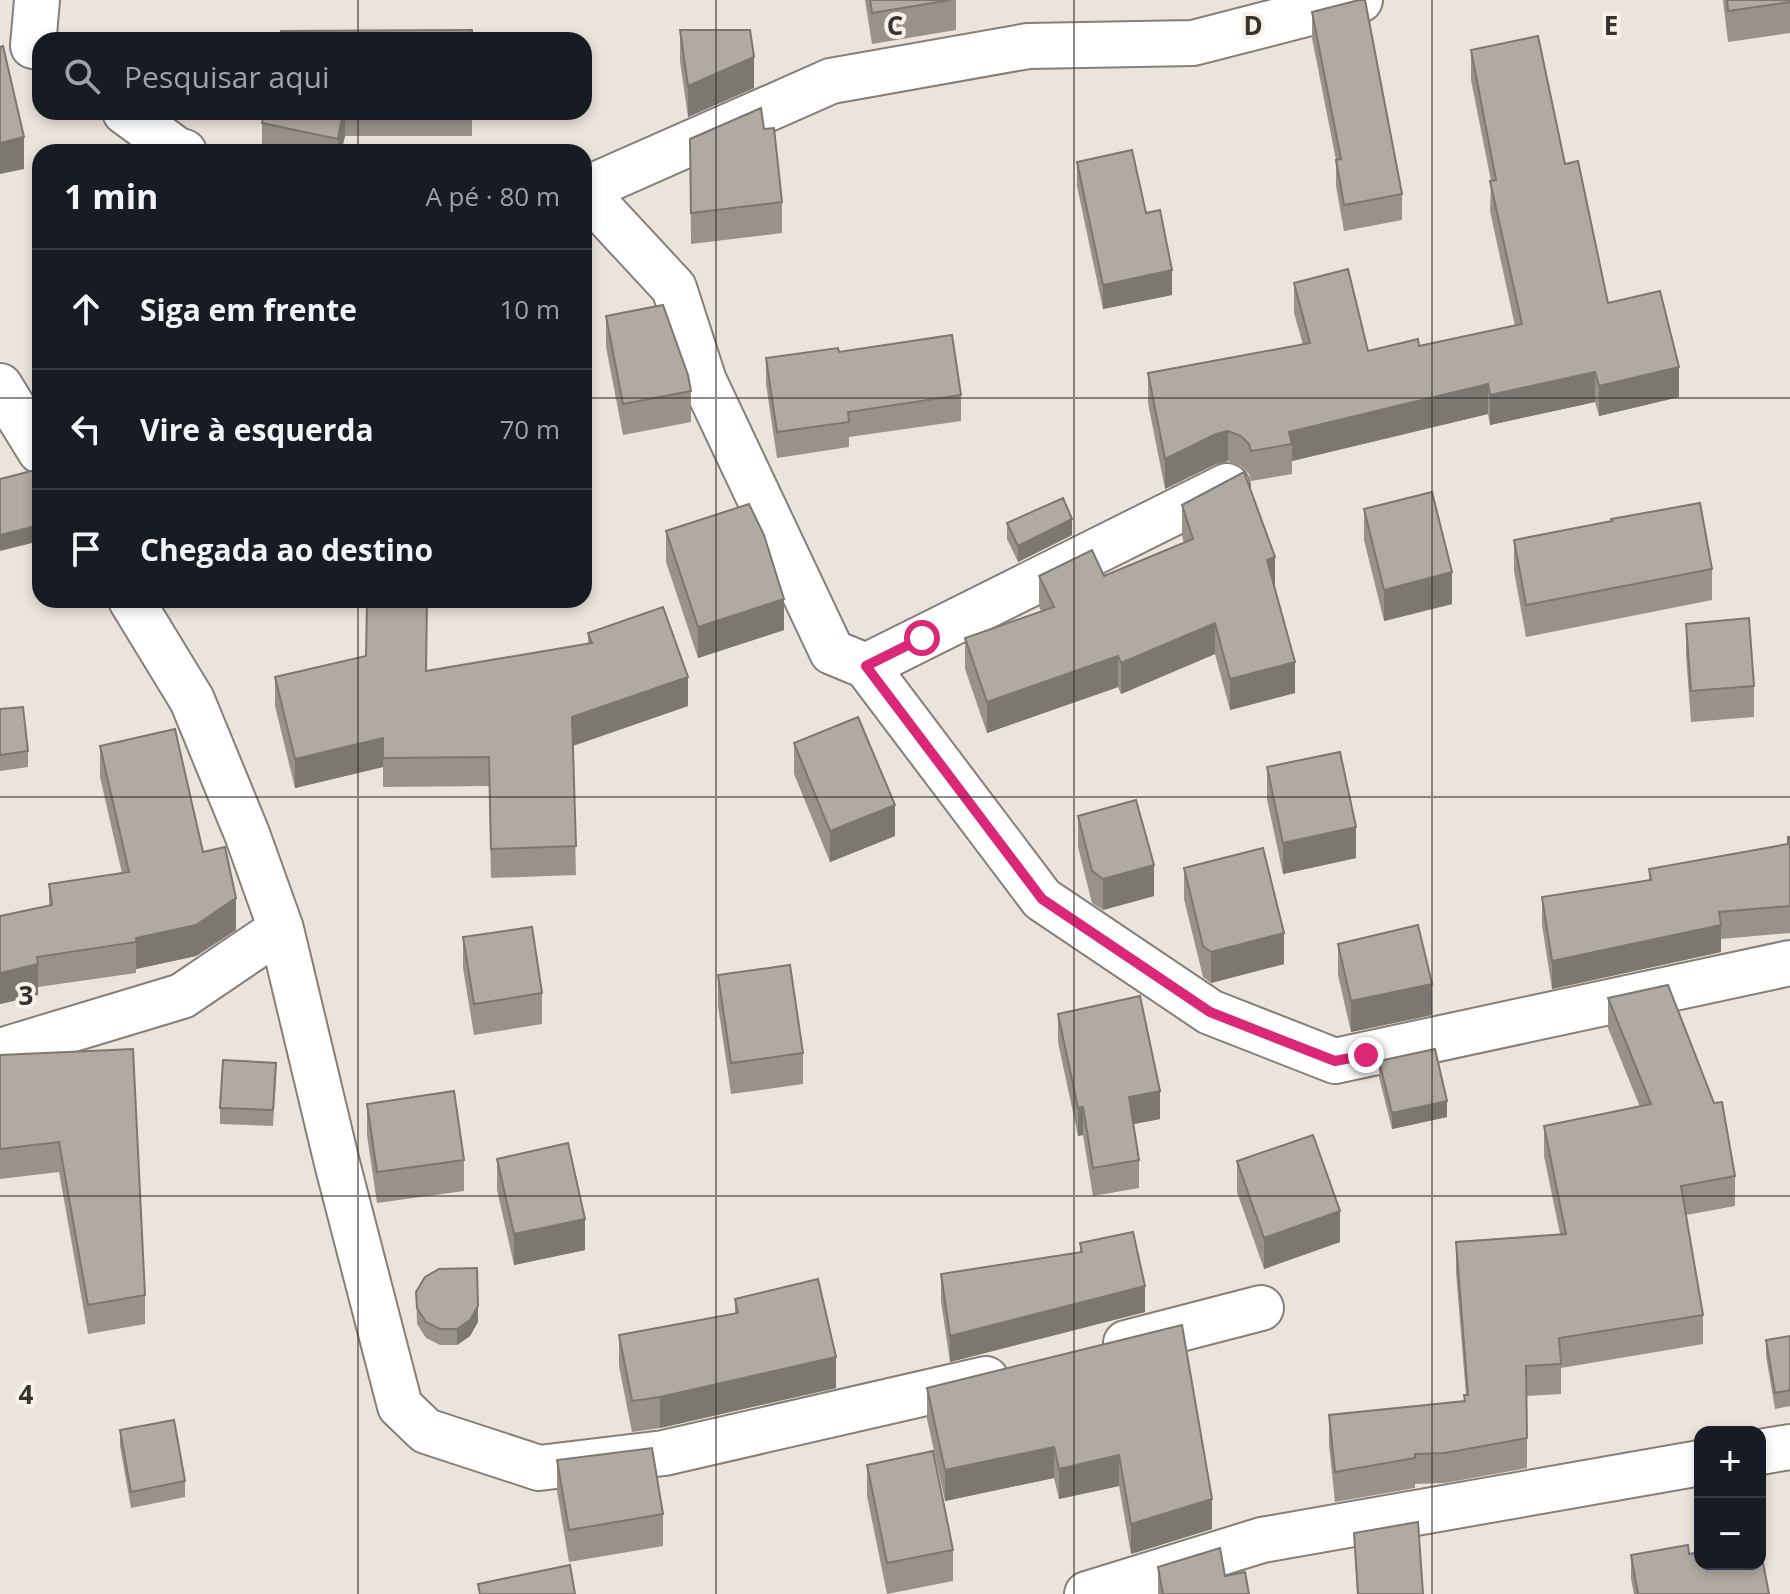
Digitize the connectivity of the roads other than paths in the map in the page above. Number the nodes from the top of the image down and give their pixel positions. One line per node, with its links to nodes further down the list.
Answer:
1 (37, 0): 3 (street)
2 (1360, 0): 6 (street)
3 (24, 49)
4 (136, 120): 5 (street)
5 (169, 144)
6 (592, 187)
7 (592, 200): 12 (street)
8 (0, 386): 9 (street)
9 (32, 438)
10 (1227, 486): 12 (street)
11 (136, 608): 13 (street)
12 (866, 666): 14 (street)
13 (281, 929): 15 (street); 18 (street)
14 (1790, 963)
15 (0, 1051)
16 (1261, 1308): 17 (street)
17 (1091, 1352)
18 (1030, 1368)
19 (1790, 1447): 20 (street)
20 (1766, 1451)
21 (1694, 1464): 22 (street)
22 (1087, 1594)

